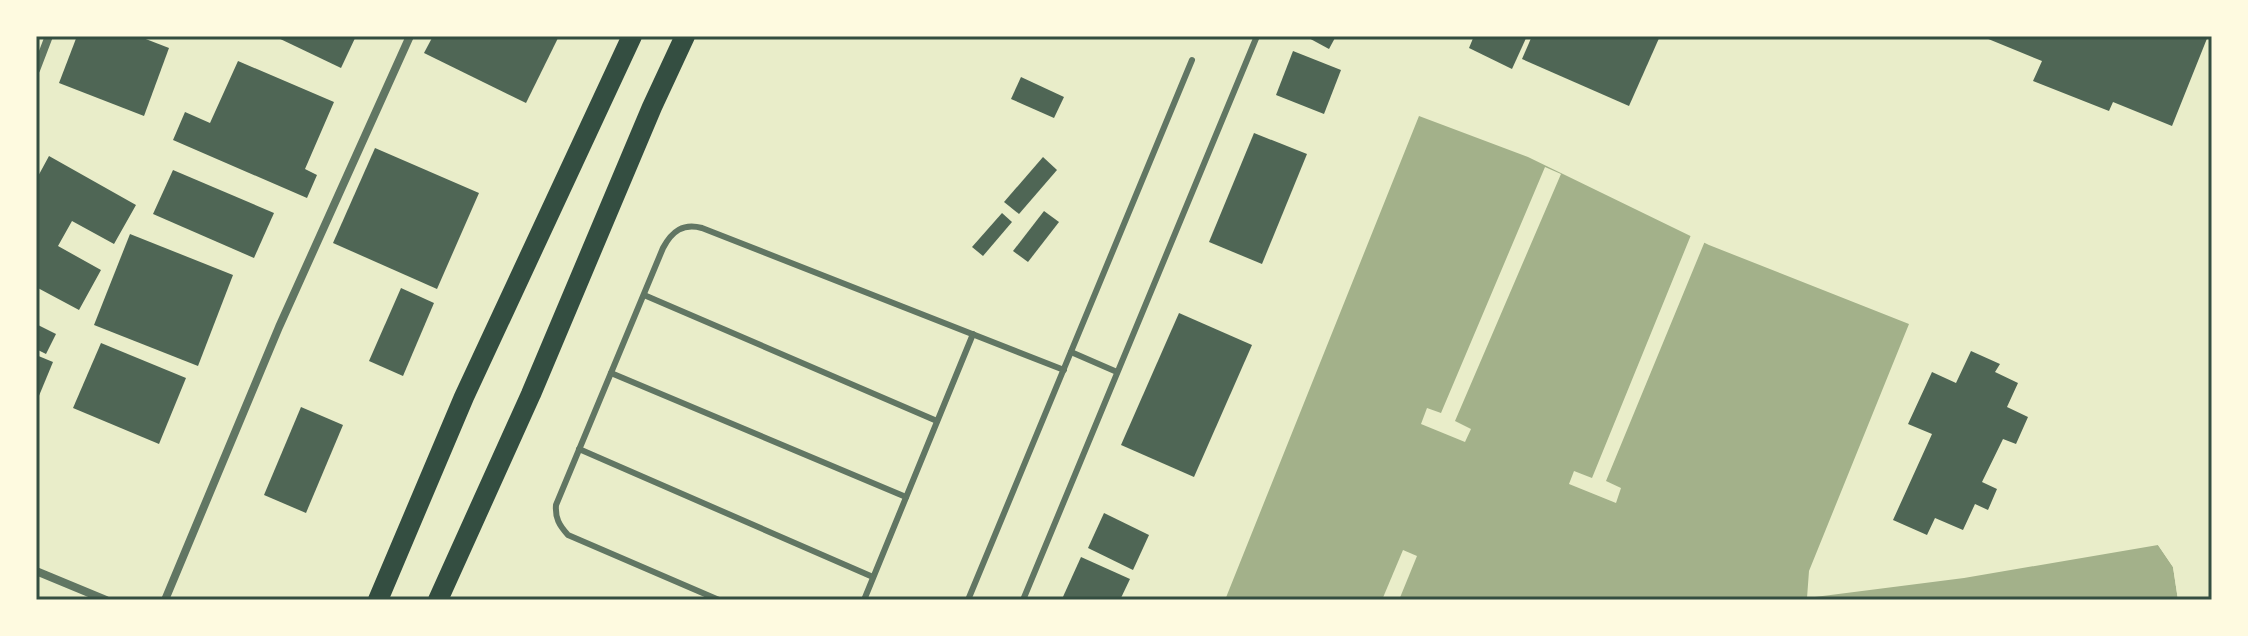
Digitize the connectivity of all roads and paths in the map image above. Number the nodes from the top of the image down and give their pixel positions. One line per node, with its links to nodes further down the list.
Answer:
1 (49, 36): 7 (street)
2 (410, 36): 21 (street)
3 (632, 36): 22 (main road)
4 (685, 36): 19 (main road)
5 (1257, 36): 12 (lane)
6 (1192, 60): 10 (lane)
7 (36, 70)
8 (644, 295): 9 (lane); 13 (lane); 14 (lane)
9 (973, 334): 11 (lane); 14 (lane)
10 (1071, 352): 11 (lane); 12 (lane)
11 (1064, 370): 25 (lane)
12 (1117, 372): 26 (lane)
13 (611, 373): 15 (lane); 16 (lane)
14 (937, 421): 16 (lane)
15 (579, 449): 18 (lane); 23 (lane)
16 (906, 497): 18 (lane)
17 (36, 571): 20 (street)
18 (873, 577): 24 (lane)
19 (445, 596)
20 (106, 600)
21 (165, 600)
22 (378, 600)
23 (719, 600)
24 (864, 600)
25 (968, 600)
26 (1023, 600)

